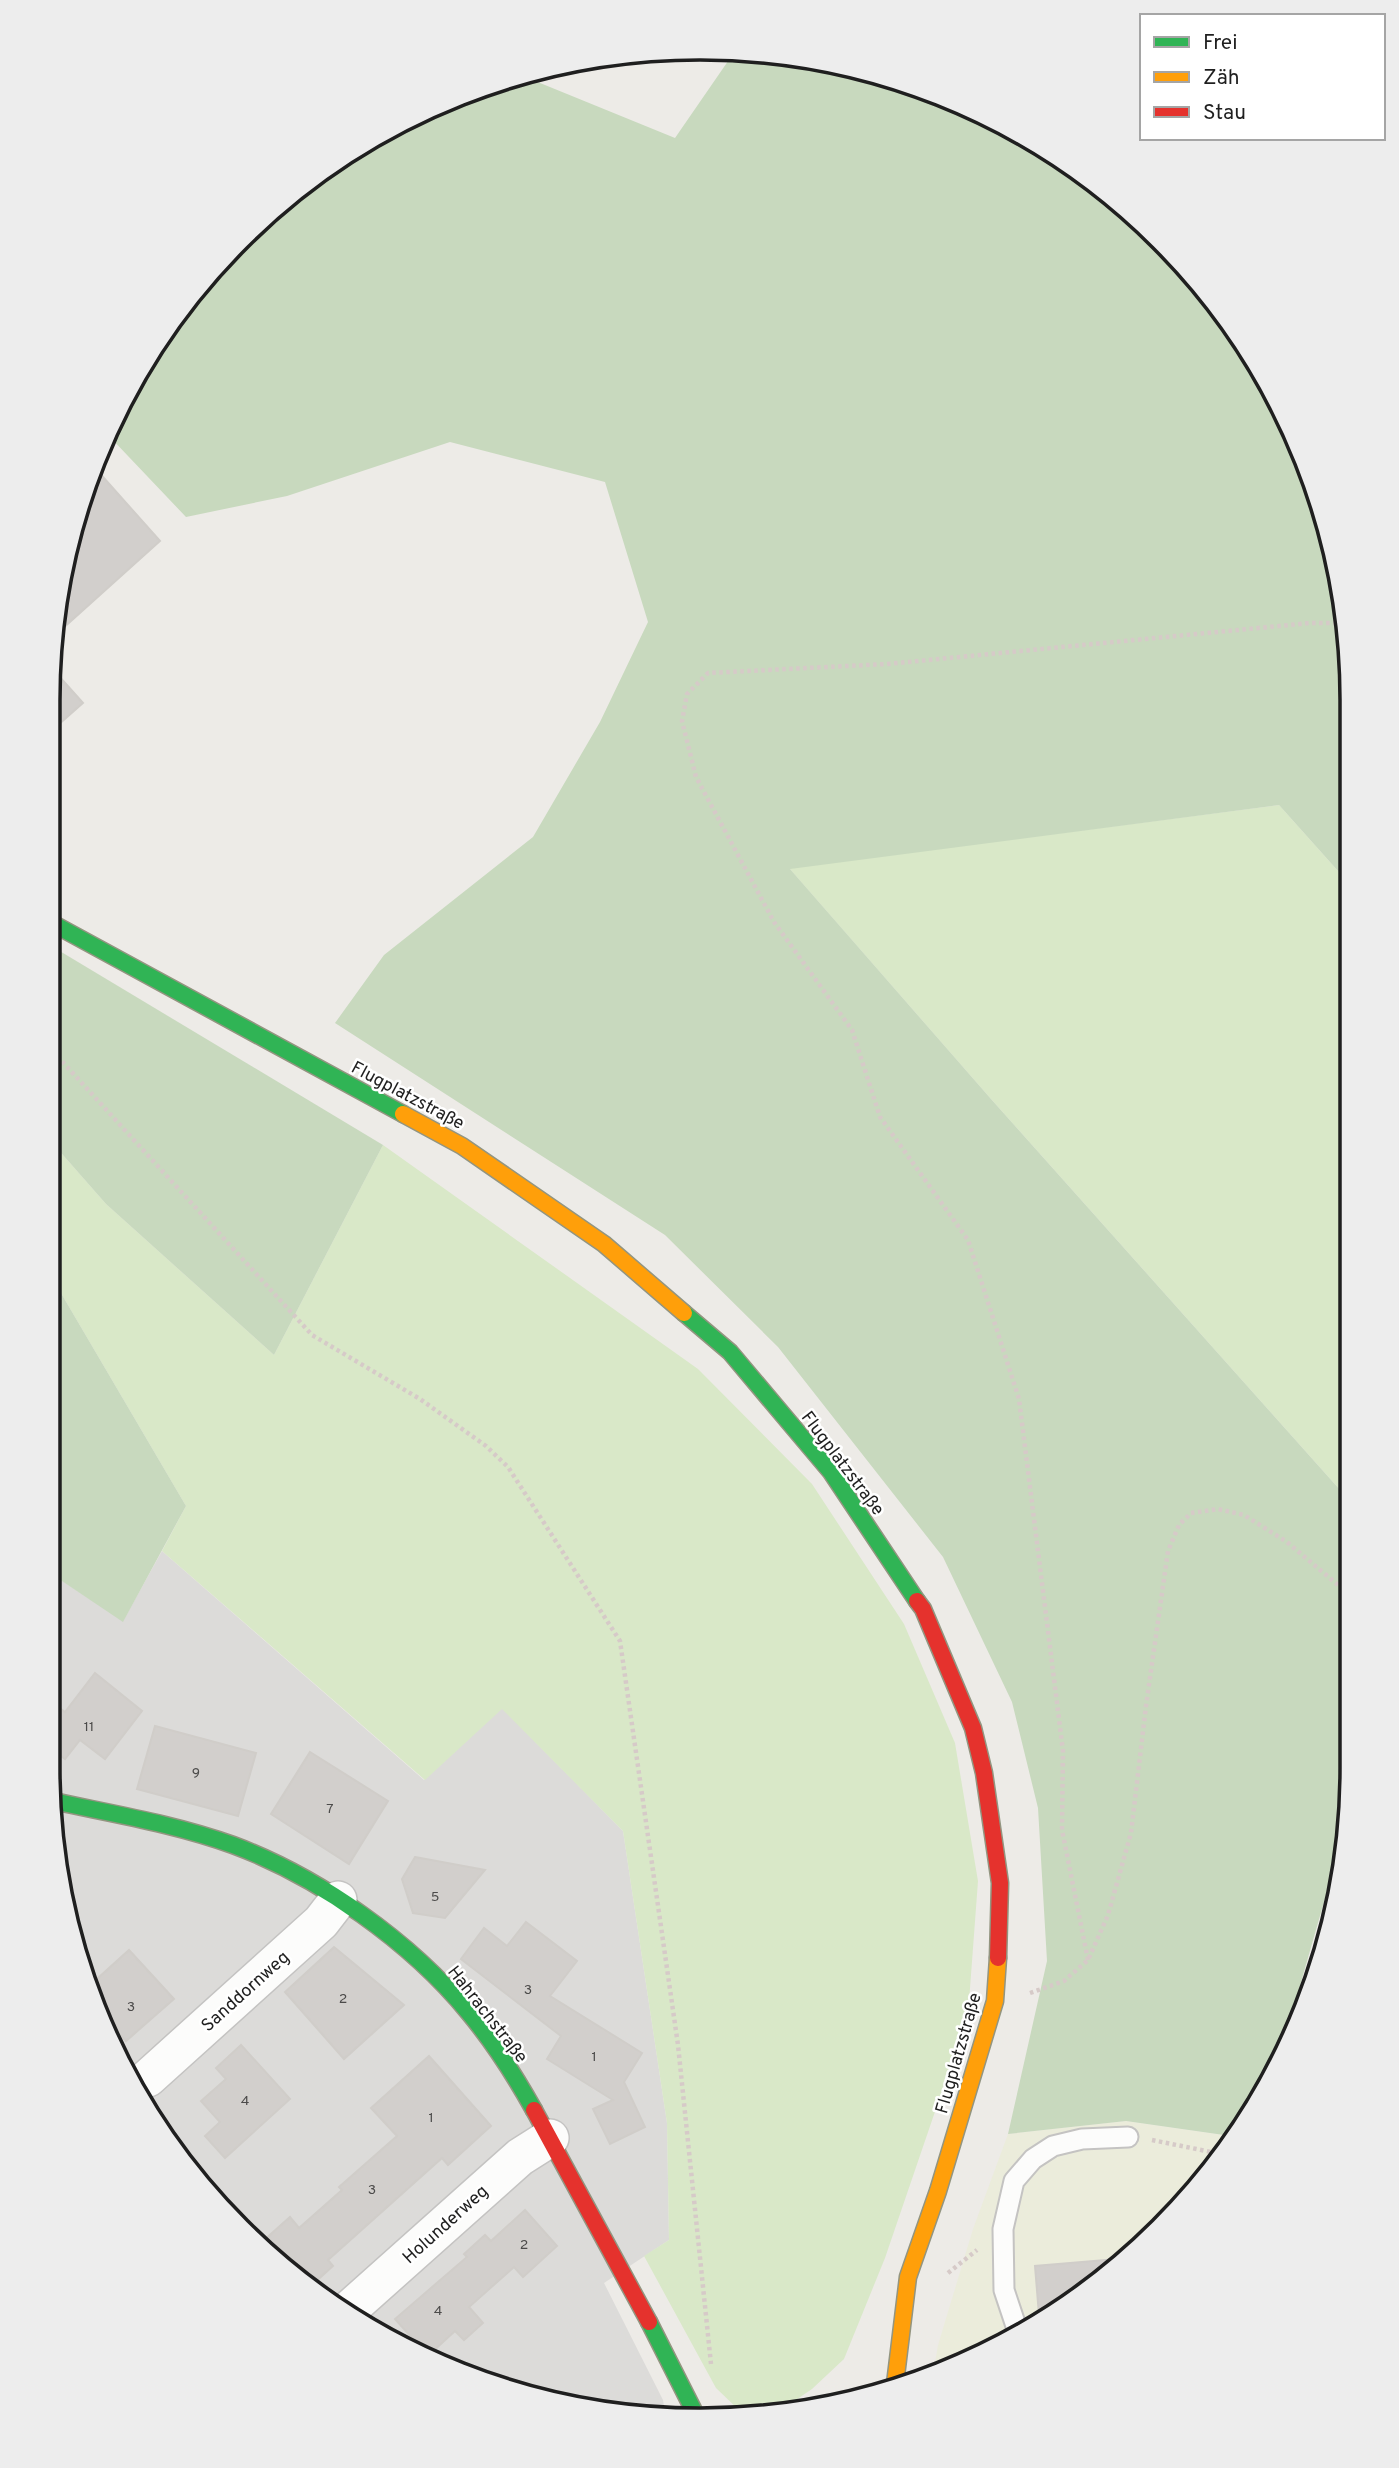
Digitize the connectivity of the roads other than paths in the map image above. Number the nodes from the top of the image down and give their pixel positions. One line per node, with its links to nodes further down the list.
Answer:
1 (60, 928): 9 (street, Flugplatzstraße)
2 (61, 1803): 3 (street, Hahrachstraße)
3 (338, 1900): 4 (street, Sanddornweg); 6 (street, Hahrachstraße)
4 (148, 2078)
5 (1128, 2137): 8 (lane)
6 (550, 2138): 7 (street, Holunderweg); 10 (street, Hahrachstraße)
7 (353, 2306)
8 (1016, 2325)
9 (896, 2378)
10 (692, 2408)

